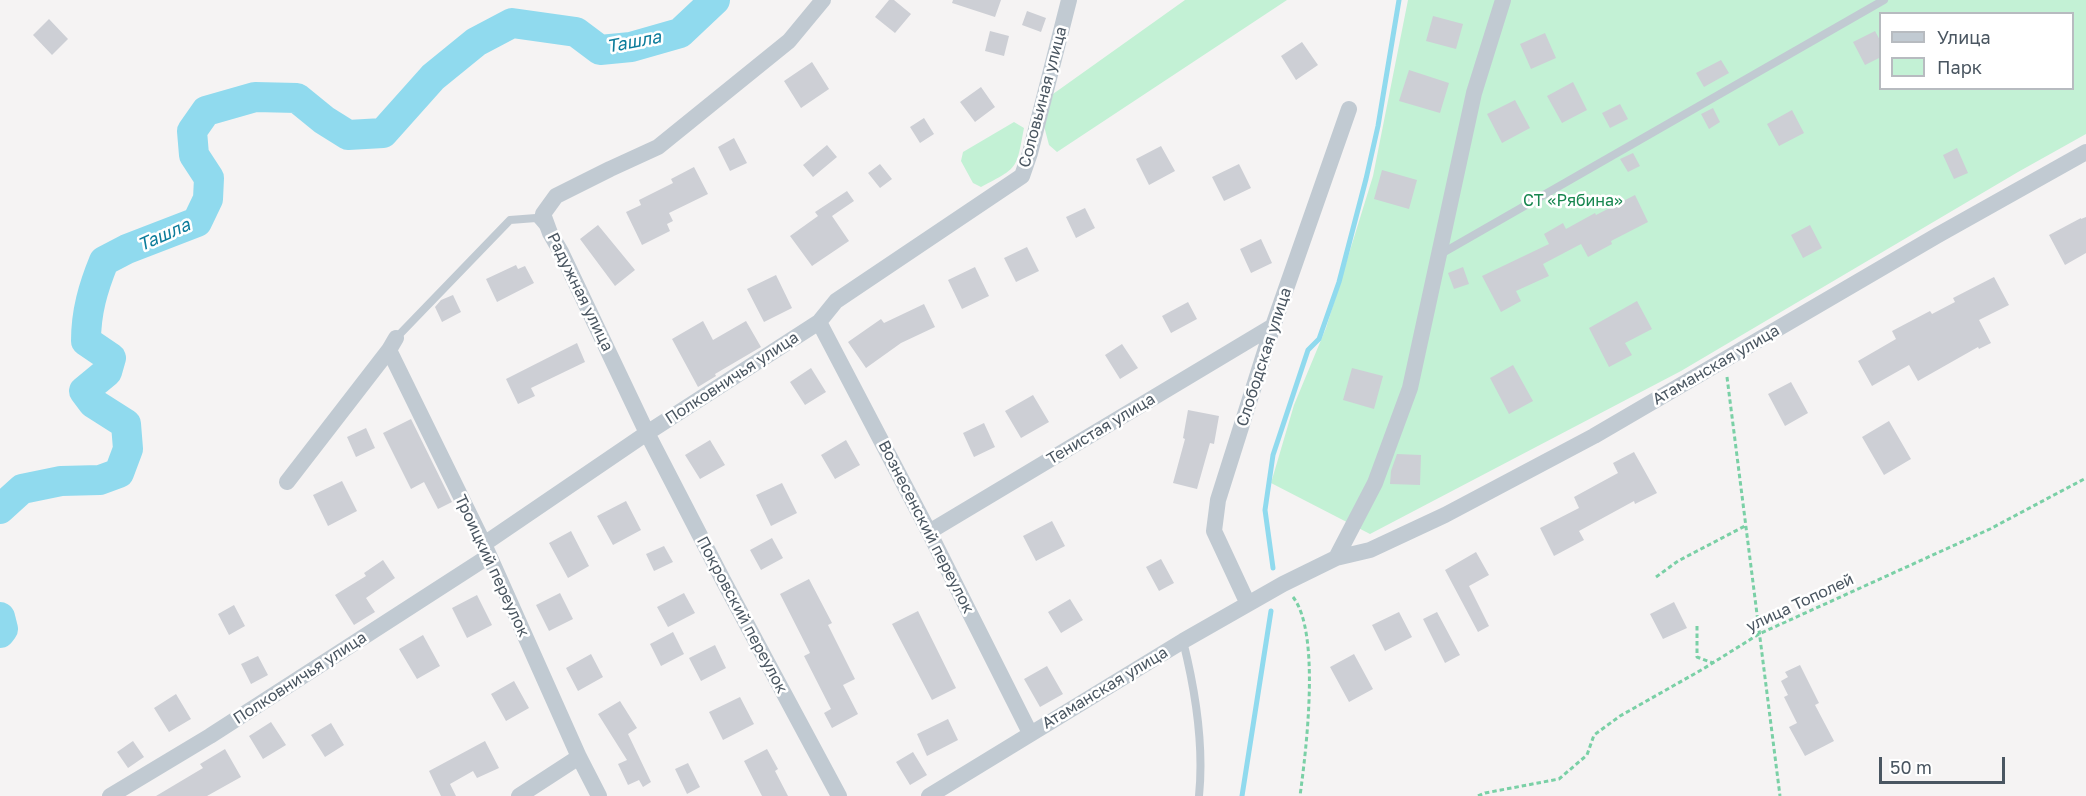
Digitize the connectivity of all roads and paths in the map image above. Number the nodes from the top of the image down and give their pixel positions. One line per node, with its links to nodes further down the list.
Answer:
1 (823, 0): 8 (street, Радужная улица)
2 (1069, 0): 7 (street, Соловьиная улица)
3 (1503, 0): 9 (street)
4 (1884, 0): 9 (lane)
5 (1349, 109): 11 (street, Слободская улица)
6 (2086, 152): 13 (street, Атаманская улица)
7 (976, 206): 10 (street, Полковничья улица)
8 (550, 233): 12 (lane); 14 (street, Радужная улица)
9 (1439, 255): 20 (street)
10 (819, 322): 14 (street, Полковничья улица); 18 (street, Вознесенский переулок)
11 (1273, 326): 18 (street, Тенистая улица); 23 (street, Слободская улица)
12 (393, 344): 16 (street); 19 (street, Троицкий переулок)
13 (1712, 368): 17 (path); 20 (street, Атаманская улица)
14 (647, 433): 19 (street, Полковничья улица); 33 (street, Покровский переулок)
15 (2086, 478): 25 (path, улица Тополей)
16 (287, 482)
17 (1745, 526): 21 (path); 25 (path)
18 (929, 532): 28 (street, Вознесенский переулок)
19 (486, 550): 29 (street, Троицкий переулок); 30 (street, Полковничья улица)
20 (1336, 558): 22 (street, Атаманская улица)
21 (1656, 577)
22 (1283, 584): 23 (street, Атаманская улица); 36 (path)
23 (1248, 604): 26 (street, Атаманская улица)
24 (1697, 626): 27 (path)
25 (1759, 634): 27 (path, улица Тополей); 38 (path)
26 (1183, 641): 28 (street, Атаманская улица); 35 (lane)
27 (1713, 663): 37 (path, улица Тополей)
28 (1030, 733): 34 (street, Атаманская улица)
29 (579, 757): 31 (street); 32 (street, Троицкий переулок)
30 (110, 796)
31 (519, 796)
32 (599, 796)
33 (839, 796)
34 (929, 796)
35 (1199, 796)
36 (1300, 796)
37 (1478, 796)
38 (1780, 796)

